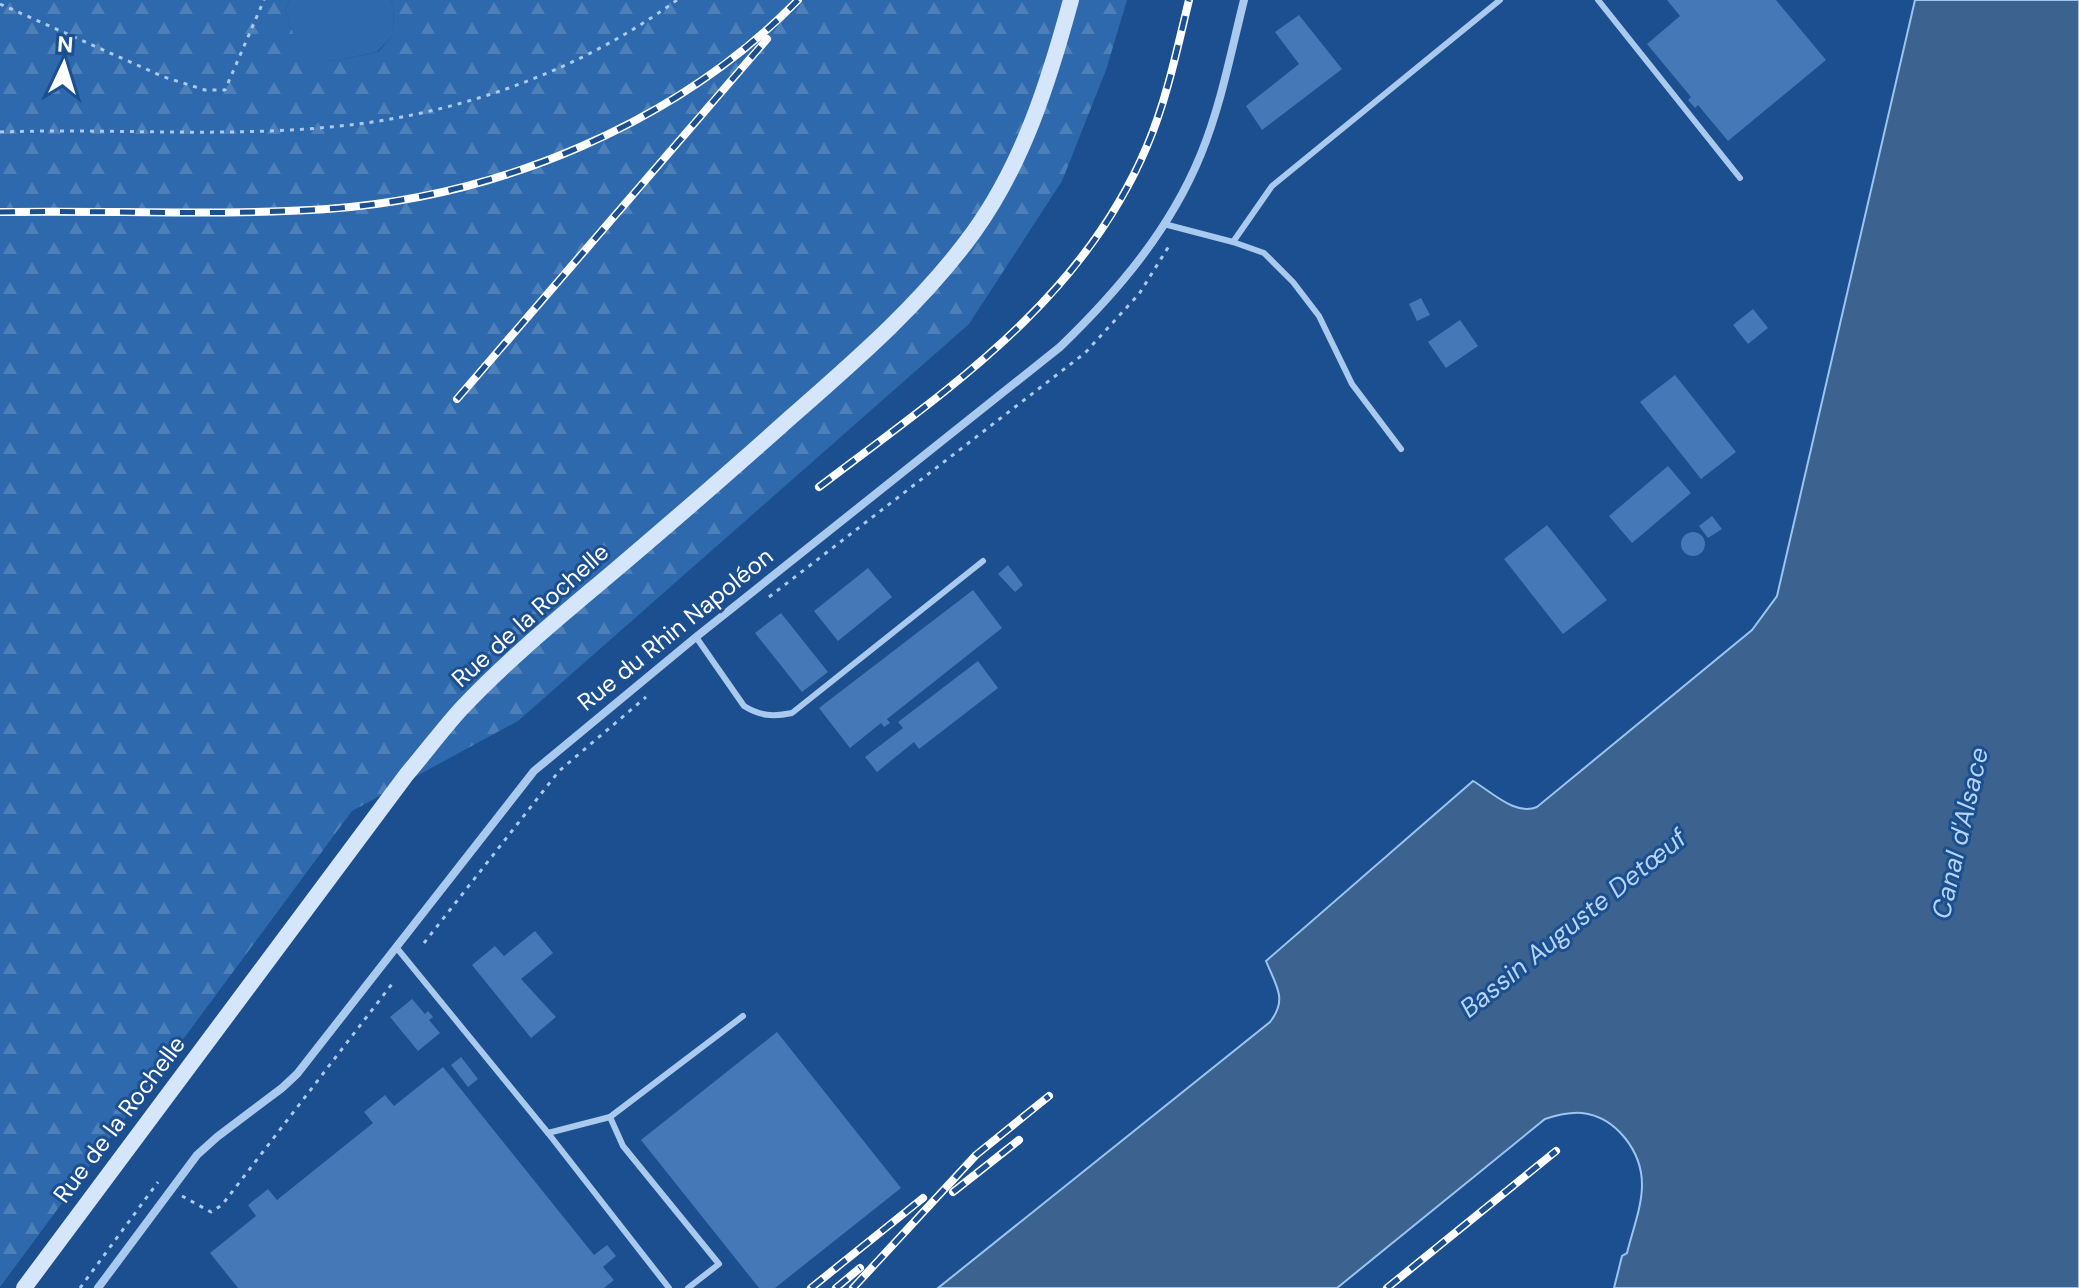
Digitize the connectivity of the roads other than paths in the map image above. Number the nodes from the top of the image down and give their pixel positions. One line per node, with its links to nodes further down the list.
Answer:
1 (1071, 0): 15 (main road, Rue de la Rochelle)
2 (1244, 0): 6 (street, Rue du Rhin Napoléon)
3 (1500, 0): 7 (lane)
4 (1598, 0): 5 (lane)
5 (1740, 178)
6 (1164, 224): 7 (lane); 10 (street, Rue du Rhin Napoléon)
7 (1233, 242): 8 (lane)
8 (1401, 449)
9 (983, 561): 10 (lane)
10 (696, 637): 11 (street, Rue du Rhin Napoléon)
11 (396, 947): 14 (lane); 16 (street, Rue du Rhin Napoléon)
12 (743, 1016): 13 (lane)
13 (610, 1117): 14 (lane); 18 (lane)
14 (548, 1133): 17 (lane)
15 (24, 1288)
16 (98, 1288)
17 (669, 1288)
18 (688, 1288)

